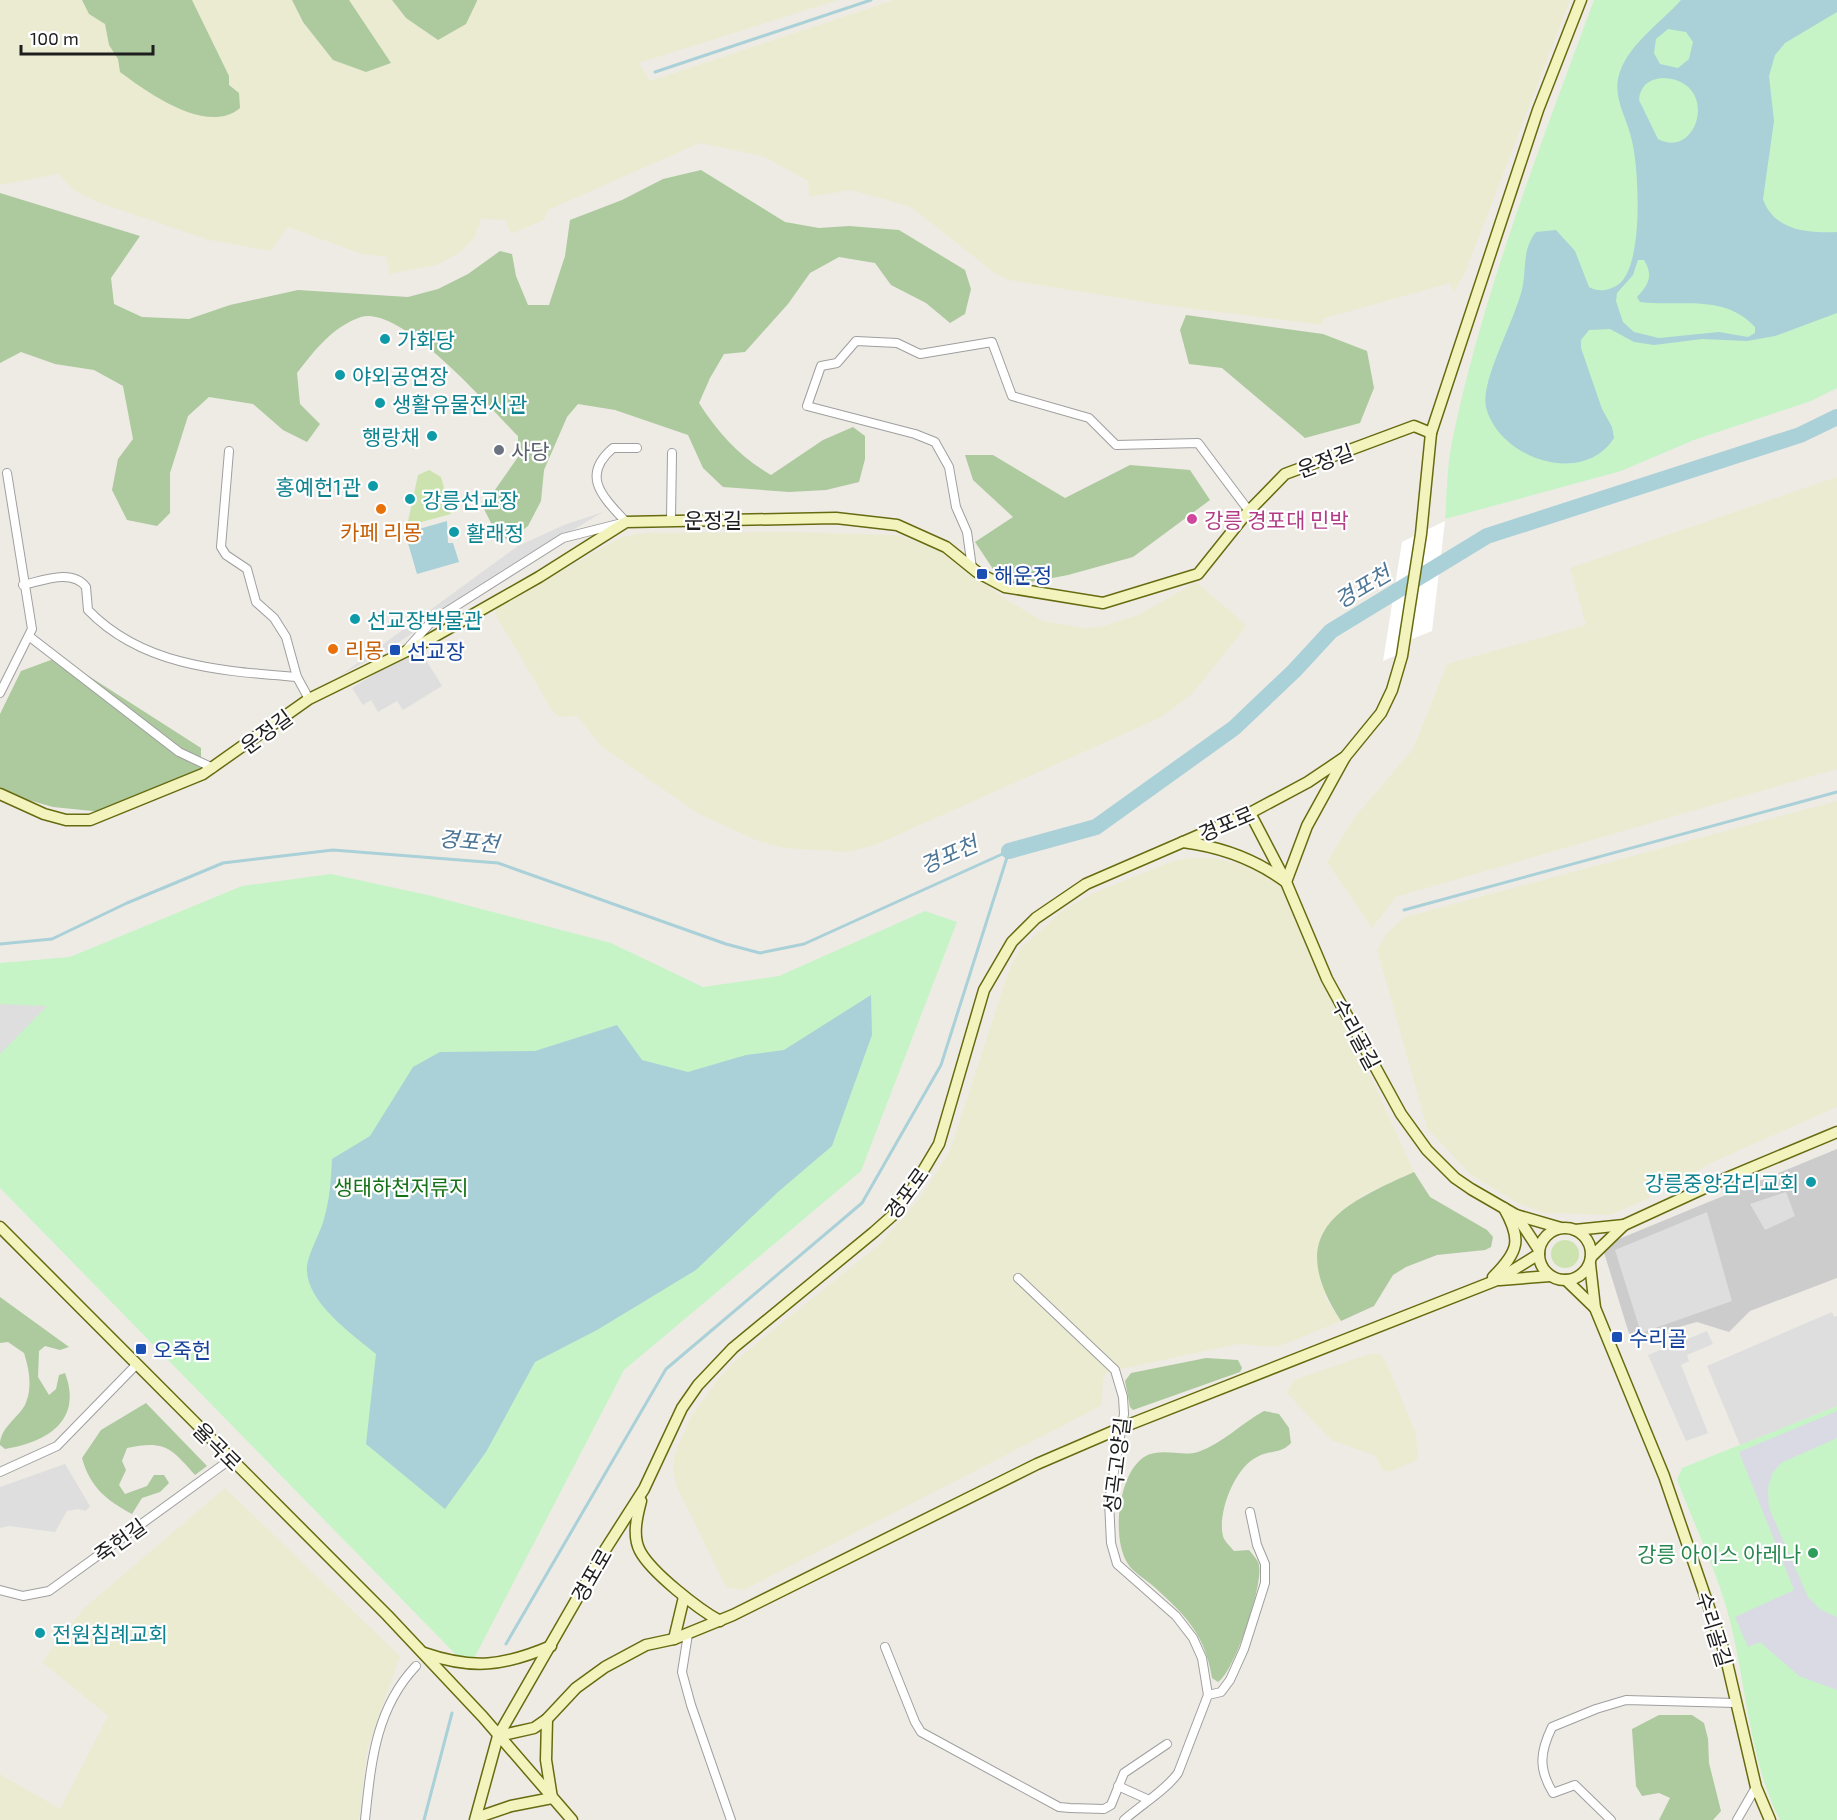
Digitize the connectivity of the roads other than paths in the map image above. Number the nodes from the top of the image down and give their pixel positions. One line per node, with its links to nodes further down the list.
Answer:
1 (1581, 0): 2 (street, 경포로)
2 (1431, 433): 7 (street, 운정길); 17 (street, 경포로)
3 (637, 448): 9 (street)
4 (229, 451): 14 (street)
5 (672, 453): 8 (street)
6 (7, 473): 11 (street)
7 (1249, 511): 10 (street, 운정길); 10 (street)
8 (671, 519): 9 (street, 운정길); 10 (street, 운정길)
9 (626, 522): 13 (street, 운정길); 13 (street)
10 (972, 568)
11 (23, 585): 12 (street); 14 (street)
12 (30, 637): 15 (street); 18 (street)
13 (406, 650): 16 (street, 운정길)
14 (297, 677): 16 (street)
15 (0, 693)
16 (309, 699): 18 (street, 운정길)
17 (1346, 756): 20 (street, 경포로); 22 (street)
18 (213, 768): 19 (street, 운정길)
19 (0, 794)
20 (1250, 813): 21 (street, 경포로); 22 (street, 수리골길)
21 (1181, 842): 22 (street); 42 (street, 경포로)
22 (1286, 882): 24 (street, 수리골길)
23 (1837, 1132): 26 (street)
24 (1503, 1208): 25 (street, 수리골길); 36 (street)
25 (1516, 1215): 28 (street, 수리골길); 30 (street, 수리골길)
26 (1624, 1225): 29 (street); 31 (street)
27 (0, 1227): 38 (street, 율곡로)
28 (1561, 1228): 29 (street); 30 (street)
29 (1575, 1230): 31 (street)
30 (1539, 1252): 32 (street); 34 (street)
31 (1591, 1260): 35 (street); 37 (street, 수리골길)
32 (1550, 1275): 34 (street); 35 (street)
33 (1018, 1278): 39 (street, 성곡고양길)
34 (1497, 1280): 36 (street)
35 (1566, 1281): 37 (street, 수리골길)
36 (1485, 1285): 39 (street)
37 (1595, 1308): 54 (street, 수리골길)
38 (136, 1365): 40 (street, 율곡로); 41 (street)
39 (1123, 1427): 46 (street); 53 (street, 성곡고양길)
40 (231, 1459): 44 (street, 죽헌길); 51 (street, 율곡로)
41 (0, 1473)
42 (644, 1489): 45 (street); 49 (street, 경포로)
43 (1250, 1512): 53 (street)
44 (0, 1590)
45 (684, 1597): 46 (street); 48 (street)
46 (720, 1621): 47 (street)
47 (688, 1634): 48 (street); 65 (street)
48 (674, 1639): 55 (street)
49 (551, 1646): 51 (street); 56 (street, 경포로)
50 (885, 1647): 58 (street)
51 (420, 1652): 56 (street, 율곡로)
52 (416, 1666): 63 (street)
53 (1208, 1695): 61 (street)
54 (1736, 1703): 59 (street, 수리골길); 67 (street)
55 (547, 1719): 56 (street); 60 (street)
56 (498, 1736): 60 (street); 62 (street, 경포로)
57 (1167, 1744): 58 (street)
58 (1118, 1786): 61 (street)
59 (1756, 1787): 68 (street); 69 (street, 수리골길)
60 (552, 1798): 62 (street); 64 (street)
61 (1147, 1799): 66 (street)
62 (476, 1819)
63 (365, 1820)
64 (572, 1820)
65 (731, 1820)
66 (1124, 1820)
67 (1611, 1820)
68 (1737, 1820)
69 (1770, 1820)

